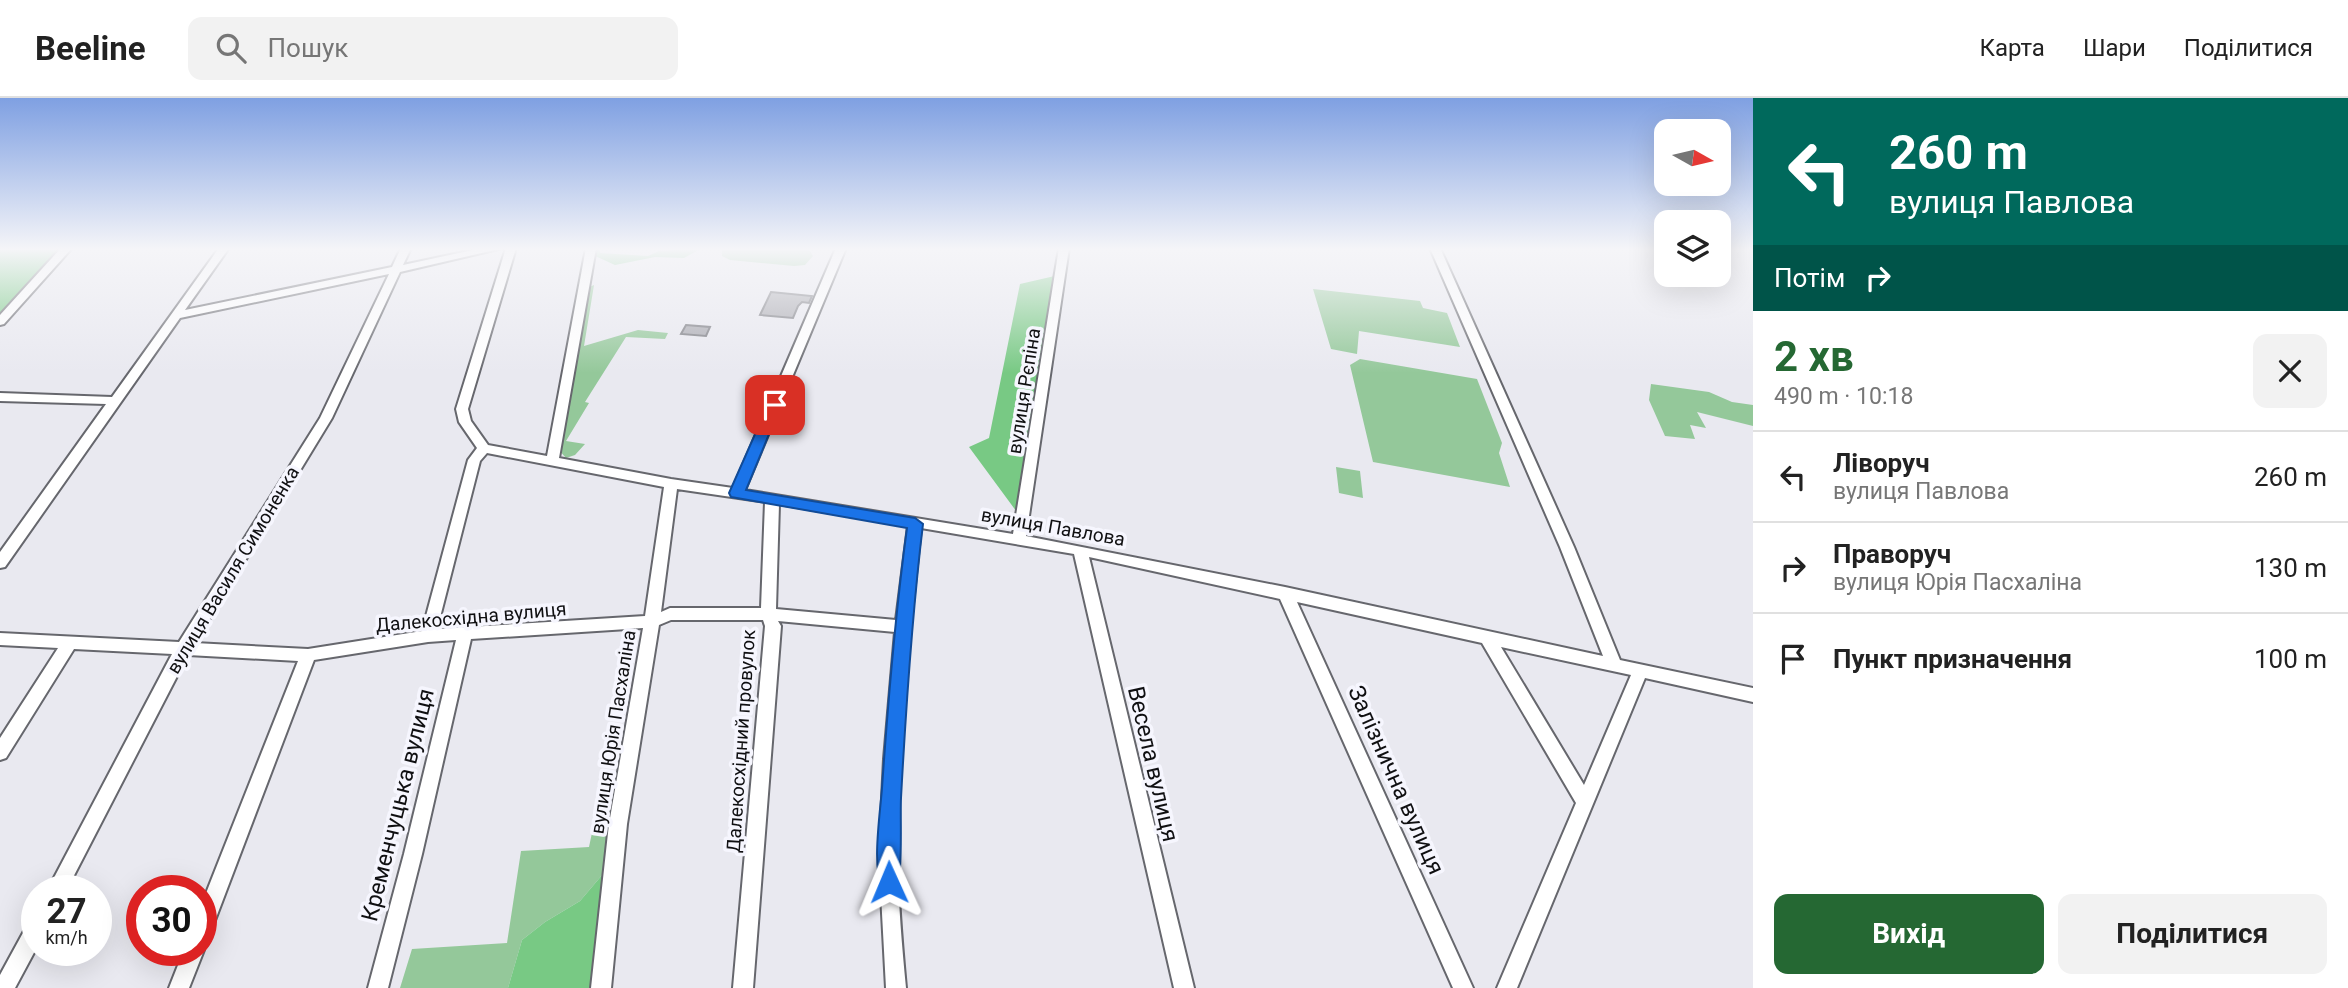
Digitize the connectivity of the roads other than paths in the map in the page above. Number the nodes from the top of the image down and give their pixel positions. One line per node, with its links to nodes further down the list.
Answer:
1 (29, 290): 11 (street)
2 (195, 290): 10 (street)
3 (299, 290): 10 (street)
4 (387, 290): 32 (street, вулиця Василя Симоненка)
5 (498, 290): 14 (street)
6 (584, 290): 15 (street)
7 (823, 290): 17 (street)
8 (1058, 290): 20 (street, вулиця Рєпіна)
9 (1453, 290): 34 (street)
10 (177, 315): 13 (street)
11 (0, 322)
12 (0, 397): 13 (street)
13 (115, 401): 22 (street)
14 (484, 448): 15 (street, вулиця Павлова); 28 (street)
15 (552, 461): 16 (street, вулиця Павлова)
16 (671, 484): 17 (street, вулиця Павлова); 25 (street, вулиця Юрія Пасхаліна)
17 (737, 493): 18 (street, вулиця Павлова)
18 (772, 498): 19 (street, вулиця Павлова); 24 (street, Далекосхідний провулок)
19 (915, 524): 20 (street, вулиця Павлова); 26 (street)
20 (1019, 539): 21 (street, вулиця Павлова)
21 (1080, 550): 23 (street, вулиця Павлова); 49 (street, Весела вулиця)
22 (0, 563)
23 (1285, 593): 29 (street, вулиця Павлова); 50 (street, Залізнична вулиця)
24 (768, 614): 25 (street, Далекосхідна вулиця); 26 (street, Далекосхідна вулиця); 47 (street, Далекосхідний провулок)
25 (652, 622): 27 (street, Далекосхідна вулиця); 46 (street, вулиця Юрія Пасхаліна)
26 (902, 627): 48 (street)
27 (465, 634): 28 (street, Далекосхідна вулиця); 45 (street, Кременчуцька вулиця)
28 (428, 636): 33 (street, Далекосхідна вулиця)
29 (1486, 636): 34 (street, вулиця Павлова); 38 (street)
30 (0, 639): 31 (street, Далекосхідна вулиця)
31 (69, 644): 32 (street, Далекосхідна вулиця); 37 (street)
32 (184, 647): 33 (street, Далекосхідна вулиця); 39 (street, вулиця Василя Симоненка)
33 (308, 655): 40 (street)
34 (1613, 663): 35 (street, вулиця Павлова)
35 (1641, 670): 36 (street, вулиця Павлова); 38 (street)
36 (1753, 695)
37 (0, 754)
38 (1585, 802): 51 (street)
39 (63, 875)
40 (217, 890)
41 (21, 956): 43 (street)
42 (188, 966): 44 (street)
43 (4, 988)
44 (179, 988)
45 (378, 988)
46 (601, 988)
47 (743, 988)
48 (896, 988)
49 (1184, 988)
50 (1462, 988)
51 (1507, 988)

